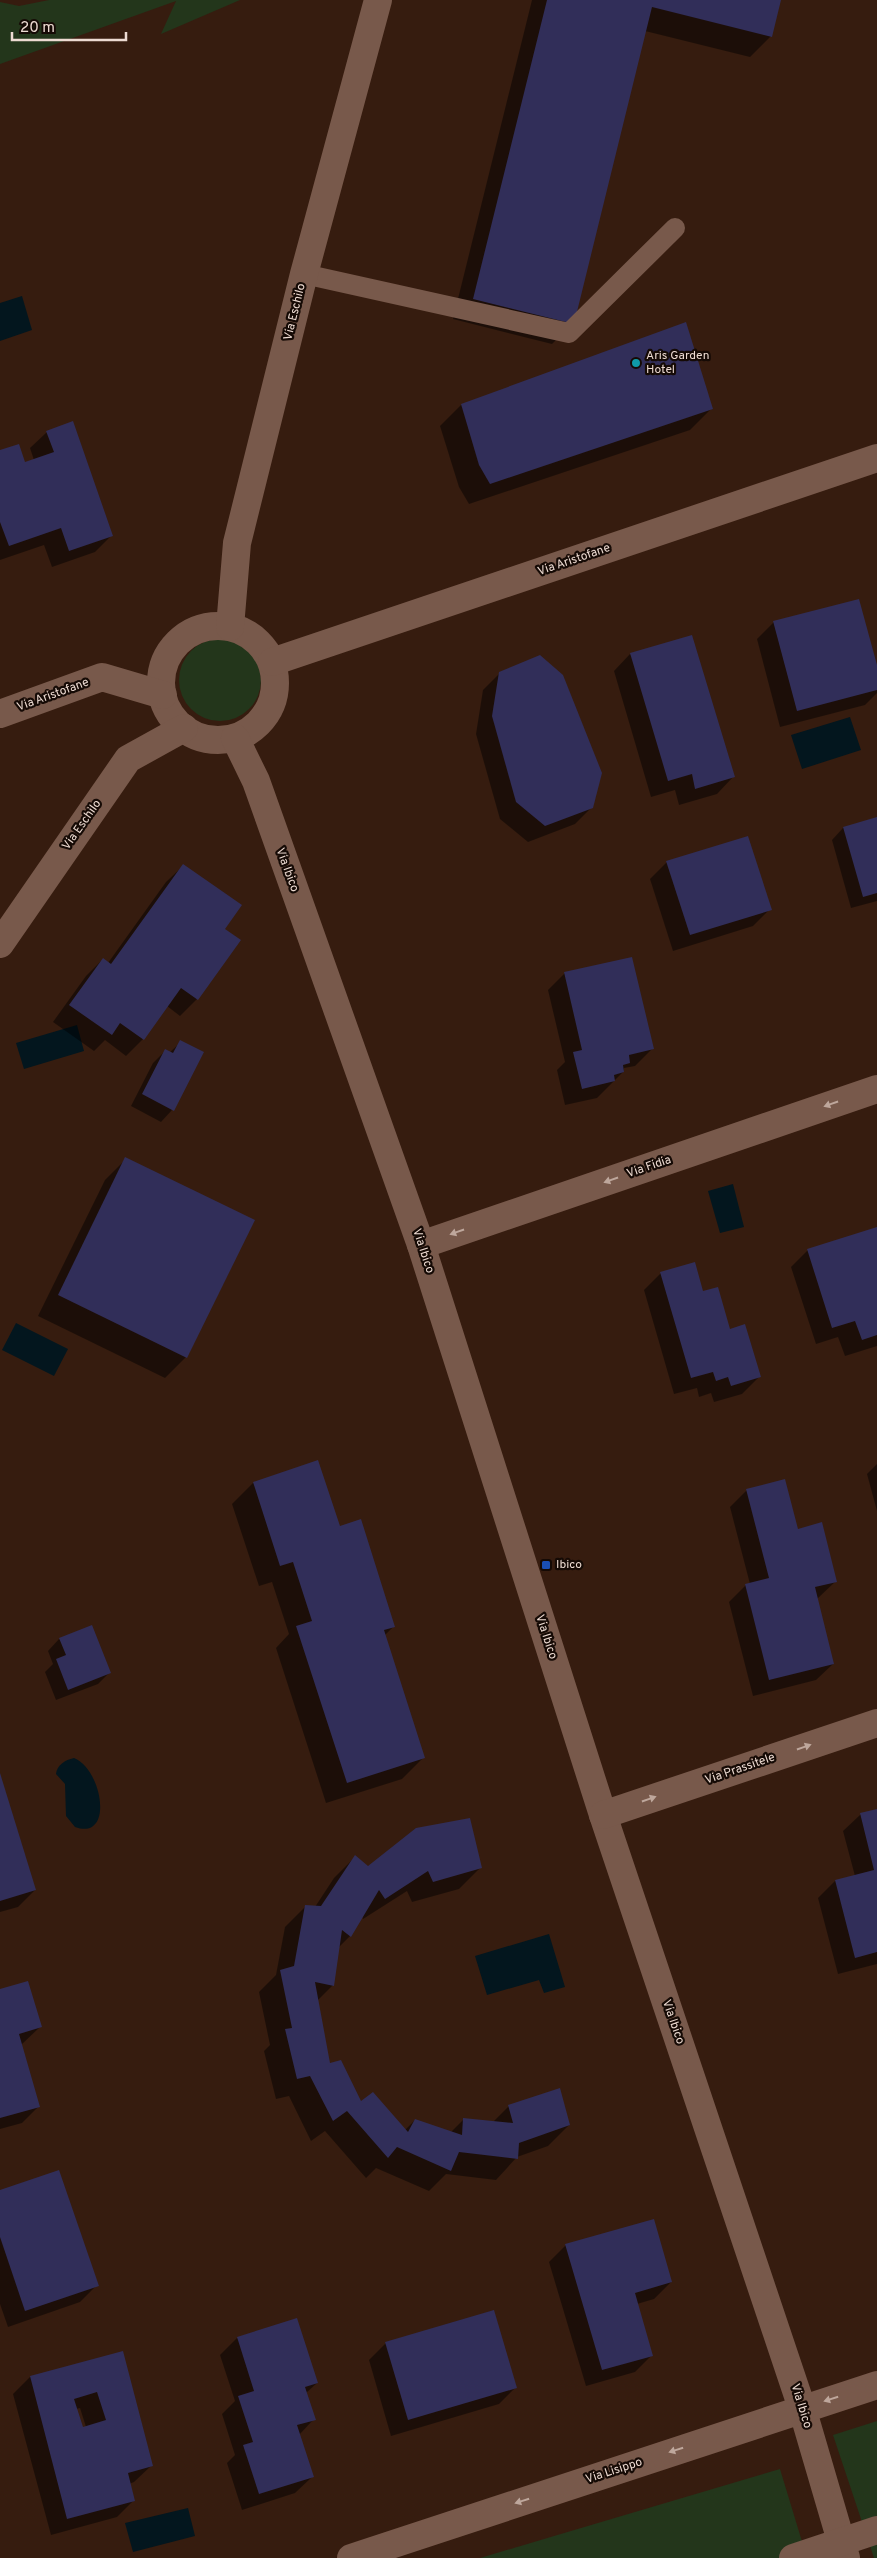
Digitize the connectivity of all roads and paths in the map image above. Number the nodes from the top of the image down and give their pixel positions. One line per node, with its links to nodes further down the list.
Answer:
1 (378, 0): 3 (street, Via Eschilo)
2 (675, 228): 3 (lane)
3 (304, 274): 5 (street, Via Eschilo)
4 (877, 458): 6 (street, Via Aristofane)
5 (230, 627): 6 (street); 7 (street)
6 (272, 662): 10 (street)
7 (163, 695): 8 (street, Via Aristofane); 9 (street)
8 (0, 714)
9 (184, 728): 10 (street); 11 (street, Via Eschilo)
10 (235, 738): 13 (street, Via Ibico)
11 (0, 944)
12 (877, 1089): 13 (street, Via Fidia, one-way to 13)
13 (421, 1244): 15 (street, Via Ibico)
14 (877, 1723): 15 (street, Via Prassitele, one-way to 14)
15 (603, 1815): 17 (street, Via Ibico)
16 (877, 2384): 17 (street, Via Lisippo, one-way to 17)
17 (802, 2408): 19 (street, Via Ibico); 20 (street, Via Lisippo, one-way to 20)
18 (877, 2530): 19 (street)
19 (844, 2550): 21 (street)
20 (351, 2558)
21 (793, 2558)

